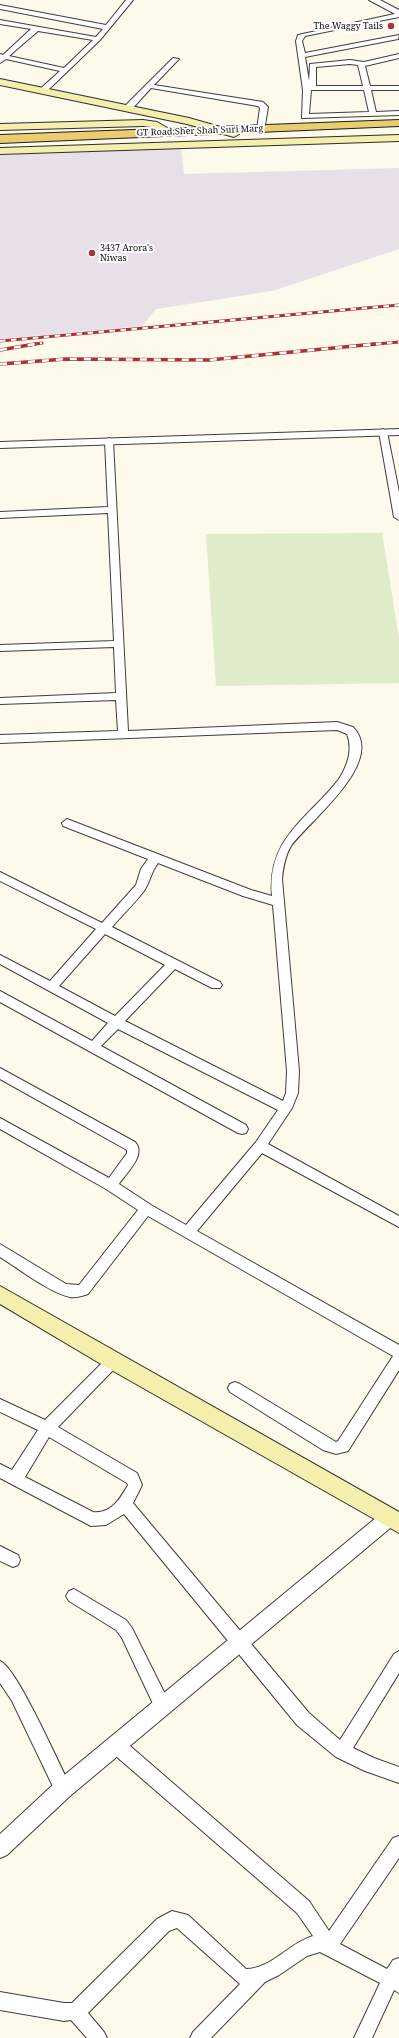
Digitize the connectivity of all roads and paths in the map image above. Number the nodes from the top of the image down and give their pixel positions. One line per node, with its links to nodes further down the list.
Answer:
1 (130, 0): 9 (street)
2 (373, 0): 6 (street)
3 (384, 0): 5 (street)
4 (0, 7): 9 (street)
5 (399, 7)
6 (399, 14): 12 (street)
7 (2, 24): 8 (street)
8 (37, 28): 11 (street); 14 (street)
9 (108, 28): 11 (street)
10 (398, 38): 12 (street)
11 (98, 39): 17 (street)
12 (302, 56): 25 (street)
13 (399, 56): 16 (street)
14 (1, 58): 17 (street)
15 (175, 59): 19 (street)
16 (362, 64): 21 (street); 21 (street)
17 (65, 70): 22 (street)
18 (0, 82): 22 (main road)
19 (150, 86): 23 (street); 28 (street)
20 (399, 88): 21 (street)
21 (368, 89): 25 (street)
22 (42, 91): 23 (main road)
23 (128, 108): 29 (main road)
24 (399, 113): 25 (street)
25 (372, 114)
26 (399, 123): 28 (main road, GT Road;Sher Shah Suri Marg)
27 (0, 127): 30 (main road)
28 (261, 129): 29 (main road, GT Road;Sher Shah Suri Marg)
29 (224, 131): 30 (main road, GT Road;Sher Shah Suri Marg); 34 (main road)
30 (171, 132): 33 (main road, GT Road;Sher Shah Suri Marg)
31 (399, 133): 34 (main road, GT Road;Sher Shah Suri Marg)
32 (399, 138): 36 (main road)
33 (0, 139)
34 (248, 139): 35 (main road, GT Road;Sher Shah Suri Marg)
35 (0, 147)
36 (0, 151)
37 (383, 432): 38 (street); 39 (street); 43 (street)
38 (399, 432)
39 (108, 441): 40 (street); 41 (street)
40 (0, 445)
41 (111, 510): 42 (street); 44 (street)
42 (0, 514)
43 (399, 517)
44 (118, 644): 45 (street); 46 (street)
45 (0, 648)
46 (122, 696): 47 (street); 48 (street)
47 (0, 701)
48 (123, 734): 49 (street); 53 (street)
49 (0, 739)
50 (67, 822): 51 (street)
51 (156, 857): 53 (street); 54 (street)
52 (0, 876): 54 (street)
53 (278, 902): 63 (street)
54 (104, 927): 56 (street); 58 (street)
55 (0, 959): 58 (street)
56 (174, 963): 57 (street); 60 (street)
57 (216, 985)
58 (52, 986): 60 (street)
59 (0, 996): 61 (street)
60 (118, 1023): 61 (street); 63 (street)
61 (93, 1047): 65 (street)
62 (0, 1073): 67 (street)
63 (286, 1108): 66 (street)
64 (0, 1122): 67 (street)
65 (242, 1129)
66 (260, 1146): 69 (street); 70 (street)
67 (111, 1185): 68 (street)
68 (146, 1208): 70 (street); 71 (street)
69 (399, 1222)
70 (188, 1232): 73 (street)
71 (0, 1250)
72 (0, 1294): 75 (main road)
73 (399, 1352)
74 (399, 1358): 76 (street)
75 (113, 1361): 78 (street); 82 (main road)
76 (235, 1388)
77 (0, 1405): 78 (street)
78 (47, 1428): 80 (street); 81 (street)
79 (0, 1471): 80 (street)
80 (15, 1479): 81 (street)
81 (124, 1504): 86 (street)
82 (394, 1520): 86 (street)
83 (0, 1553): 84 (street)
84 (13, 1560)
85 (74, 1596): 89 (street)
86 (240, 1641): 89 (street); 91 (street)
87 (399, 1659): 91 (street)
88 (0, 1669): 93 (street)
89 (162, 1705): 90 (street)
90 (116, 1745): 93 (street); 96 (street)
91 (342, 1751): 92 (street)
92 (399, 1775)
93 (63, 1789): 95 (street)
94 (399, 1844): 96 (street)
95 (0, 1848)
96 (329, 1946): 97 (street); 98 (street)
97 (260, 1975): 100 (street); 102 (street)
98 (396, 1977): 103 (street)
99 (0, 2001): 100 (street)
100 (75, 2011): 101 (street)
101 (98, 2038)
102 (199, 2038)
103 (364, 2038)

